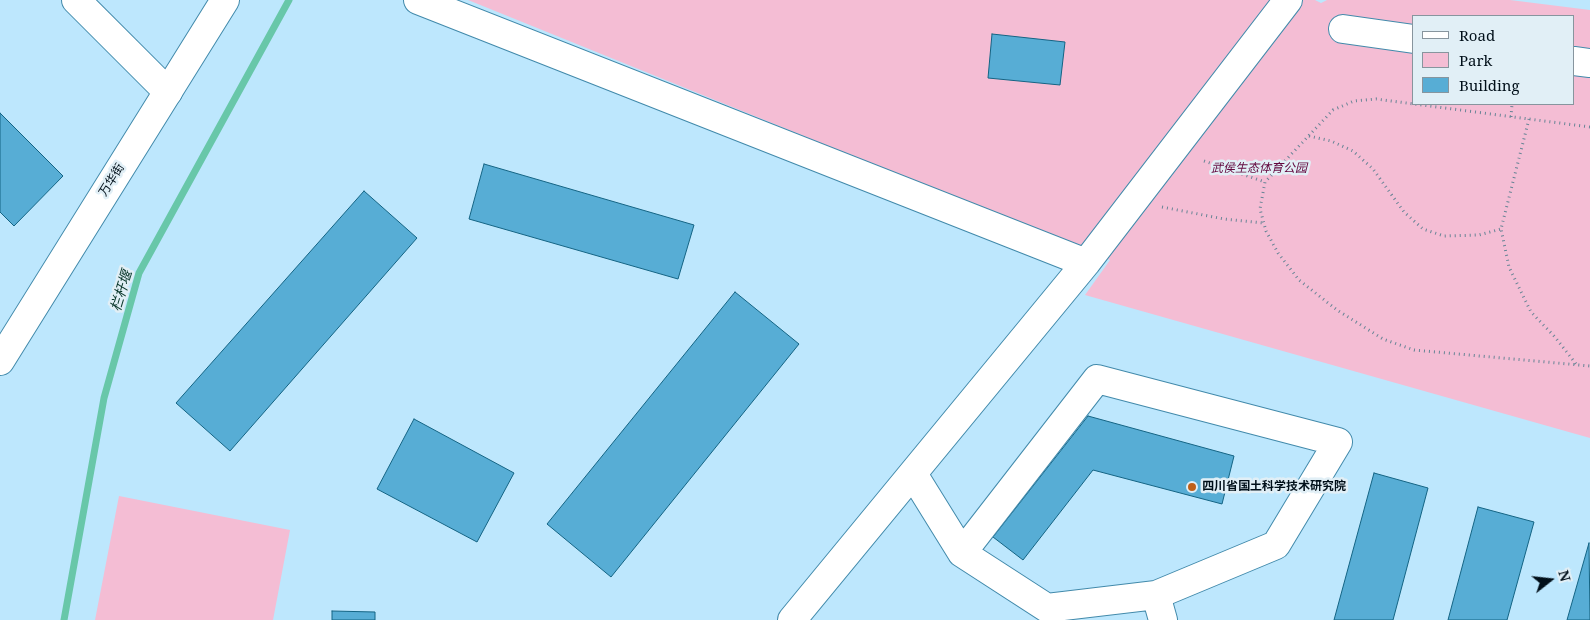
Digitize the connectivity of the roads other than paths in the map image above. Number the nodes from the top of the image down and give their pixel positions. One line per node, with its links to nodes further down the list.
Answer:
1 (76, 0): 9 (street)
2 (225, 0): 9 (street, 万华街)
3 (418, 0): 10 (street)
4 (1288, 0): 10 (street)
5 (1342, 29): 6 (street)
6 (1412, 39)
7 (1575, 61): 8 (street)
8 (1590, 63)
9 (168, 92): 11 (street, 万华街)
10 (1086, 263): 12 (street)
11 (0, 361)
12 (913, 474): 13 (street); 15 (street)
13 (962, 553): 14 (street); 14 (street)
14 (1160, 608)
15 (792, 620)

